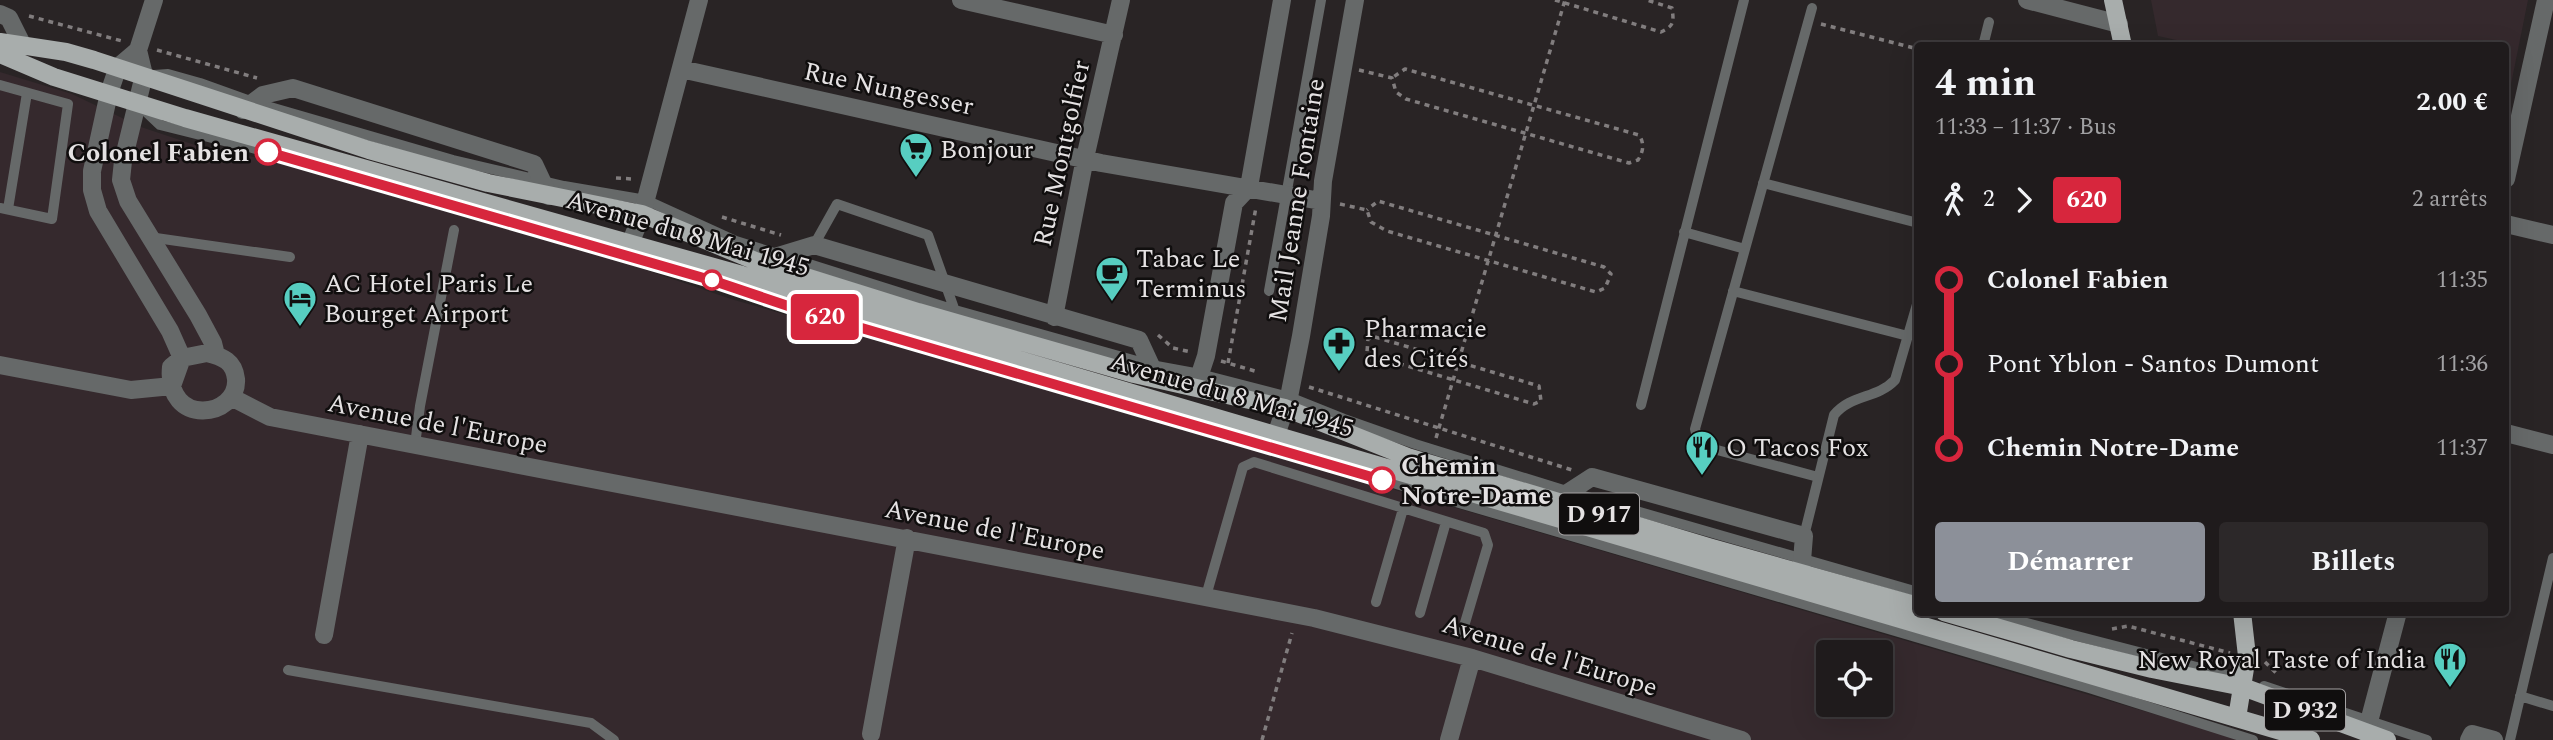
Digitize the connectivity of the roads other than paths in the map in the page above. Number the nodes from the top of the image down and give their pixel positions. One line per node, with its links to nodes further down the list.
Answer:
1 (154, 0): 21 (street)
2 (961, 0): 16 (street)
3 (1121, 0): 16 (street, Rue Montgolfier)
4 (1282, 0): 34 (street, Mail Jeanne Fontaine)
5 (1321, 0): 36 (lane)
6 (1355, 0): 37 (street, Mail Jeanne Fontaine)
7 (1744, 0): 44 (lane)
8 (2027, 0): 15 (street)
9 (2113, 0): 15 (main road)
10 (2546, 0): 32 (street)
11 (696, 2): 24 (street)
12 (1812, 8): 33 (lane)
13 (0, 13): 20 (street)
14 (1989, 22): 17 (lane)
15 (2119, 24): 18 (main road)
16 (1114, 35): 31 (street, Rue Montgolfier)
17 (1984, 42)
18 (2122, 42)
19 (0, 43): 20 (main road, Avenue du 8 Mai 1945)
20 (23, 46): 23 (main road, Avenue du 8 Mai 1945)
21 (138, 50): 23 (street); 25 (street)
22 (0, 54): 28 (main road, Avenue du 8 Mai 1945)
23 (118, 67): 25 (main road, Avenue du 8 Mai 1945); 28 (street)
24 (681, 69): 31 (street, Rue Nungesser); 38 (street)
25 (144, 75): 29 (street); 30 (main road, Avenue du 8 Mai 1945 / D 917)
26 (0, 85): 27 (lane)
27 (27, 93): 39 (lane); 39 (lane)
28 (109, 93): 29 (main road, Avenue du 8 Mai 1945); 45 (street)
29 (137, 103): 40 (street); 48 (main road, Avenue du 8 Mai 1945 / D 917); 99 (lane)
30 (248, 106): 35 (main road, Avenue du 8 Mai 1945 / D 917); 35 (street)
31 (1085, 158): 34 (street, Rue Nungesser); 59 (street, Rue Montgolfier)
32 (2509, 166)
33 (1763, 183): 41 (lane); 50 (lane)
34 (1249, 187): 36 (street, Rue Nungesser); 65 (street, Mail Jeanne Fontaine)
35 (546, 189): 38 (main road, Avenue du 8 Mai 1945 / D 917)
36 (1286, 194): 37 (street, Rue Nungesser); 55 (lane)
37 (1321, 201): 67 (street, Mail Jeanne Fontaine)
38 (644, 207): 48 (street); 51 (lane); 53 (main road, Avenue du 8 Mai 1945 / D 917)
39 (4, 209)
40 (137, 217): 45 (street); 47 (street)
41 (1914, 222)
42 (2509, 225): 46 (street)
43 (454, 230): 73 (lane)
44 (1684, 232): 50 (lane); 69 (lane)
45 (110, 233): 62 (street)
46 (2553, 235)
47 (149, 237): 52 (lane); 61 (street)
48 (630, 244): 72 (main road, Avenue du 8 Mai 1945 / D 917)
49 (814, 246): 51 (street); 54 (street); 54 (lane)
50 (1745, 249): 56 (lane)
51 (782, 255): 53 (street); 58 (lane)
52 (290, 257)
53 (758, 262): 58 (main road, Avenue du 8 Mai 1945 / D 917)
54 (948, 285): 58 (lane); 59 (street)
55 (1269, 290)
56 (1733, 291): 60 (lane); 75 (lane)
57 (1914, 315): 60 (lane)
58 (957, 317): 64 (main road, Avenue du 8 Mai 1945 / D 917)
59 (1054, 317): 64 (street)
60 (1908, 336): 75 (lane)
61 (216, 355): 62 (street); 68 (street)
62 (182, 358): 66 (street)
63 (0, 365): 66 (street)
64 (1154, 372): 65 (lane); 67 (main road, Avenue du 8 Mai 1945 / D 917)
65 (1200, 374): 67 (lane)
66 (172, 386): 68 (street)
67 (1288, 395): 72 (street, Mail Jeanne Fontaine); 76 (lane); 76 (main road, Avenue du 8 Mai 1945 / D 917)
68 (233, 398): 70 (street, Avenue de l'Europe)
69 (1641, 405)
70 (360, 434): 73 (street, Avenue de l'Europe); 93 (street)
71 (2509, 434): 74 (street)
72 (1276, 435): 99 (main road, Avenue du 8 Mai 1945 / D 917)
73 (415, 445): 80 (street, Avenue de l'Europe)
74 (2553, 445)
75 (1818, 477): 79 (lane)
76 (1563, 497): 79 (street); 82 (main road, Avenue du 8 Mai 1945 / D 917)
77 (1403, 509): 78 (lane); 84 (lane); 85 (lane)
78 (1446, 522): 87 (lane); 92 (lane)
79 (1804, 536): 82 (street)
80 (907, 538): 84 (street, Avenue de l'Europe); 101 (street)
81 (2553, 558): 97 (lane)
82 (1801, 566): 83 (lane); 86 (main road, Avenue du 8 Mai 1945 / D 917)
83 (1914, 591)
84 (1206, 596): 94 (street, Avenue de l'Europe)
85 (1376, 602)
86 (1914, 605)
87 (1420, 613)
88 (1958, 616): 96 (main road)
89 (1999, 616): 96 (lane)
90 (2242, 616): 96 (main road, D 932)
91 (2397, 616): 100 (street)
92 (1462, 633)
93 (324, 635)
94 (1472, 658): 102 (street, Avenue de l'Europe); 105 (street)
95 (288, 670): 104 (lane)
96 (2244, 683): 99 (main road, D 932); 100 (main road, D 932)
97 (2520, 696): 98 (lane); 112 (lane)
98 (2553, 706)
99 (2236, 726): 107 (lane); 108 (main road, Avenue du 8 Mai 1945 / D 932)
100 (2368, 726): 109 (main road, D 932); 110 (lane)
101 (871, 734)
102 (1702, 734): 106 (street, Avenue de l'Europe)
103 (2470, 737): 111 (street)
104 (614, 740)
105 (1449, 740)
106 (1742, 740)
107 (2253, 740)
108 (2311, 740)
109 (2386, 740)
110 (2427, 740)
111 (2494, 740)
112 (2510, 740)

